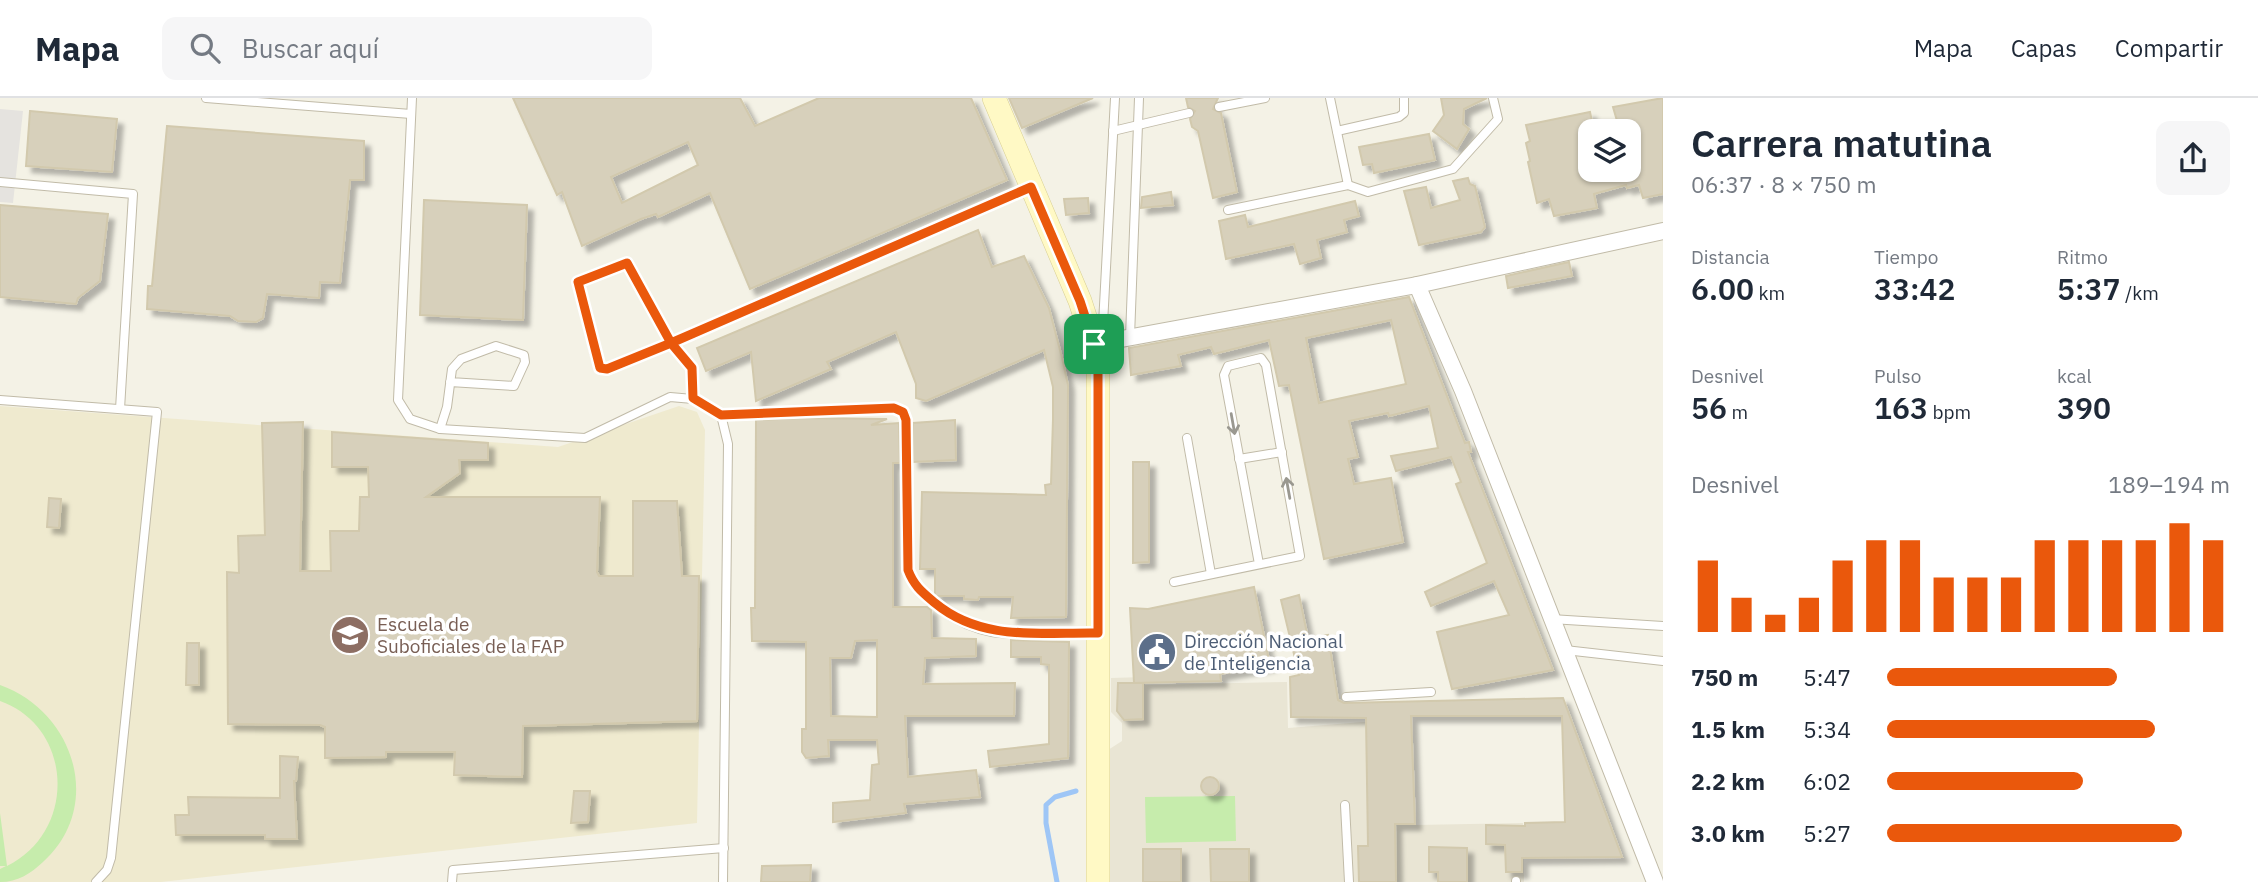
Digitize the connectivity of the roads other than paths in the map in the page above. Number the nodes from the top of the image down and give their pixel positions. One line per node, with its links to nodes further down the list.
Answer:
1 (206, 98): 12 (lane)
2 (412, 98): 12 (lane)
3 (994, 98): 18 (street)
4 (1115, 98): 14 (lane)
5 (1139, 98): 13 (lane)
6 (1265, 98): 10 (lane)
7 (1330, 98): 15 (lane)
8 (1404, 98): 15 (lane)
9 (1493, 98): 17 (lane)
10 (1219, 107)
11 (1189, 113): 13 (lane)
12 (411, 114): 30 (lane)
13 (1138, 125): 14 (lane); 22 (lane)
14 (1114, 131): 24 (lane)
15 (1337, 131): 17 (lane)
16 (0, 182): 28 (lane)
17 (1348, 185): 19 (lane)
18 (1031, 187): 23 (lane); 24 (street)
19 (1228, 211)
20 (1663, 231): 21 (street)
21 (1417, 285): 22 (street); 37 (street)
22 (1130, 337): 24 (street)
23 (671, 343): 23 (lane); 26 (lane)
24 (1098, 344): 39 (street)
25 (450, 383): 25 (lane); 30 (lane)
26 (693, 398): 29 (lane); 30 (lane)
27 (0, 400): 28 (lane)
28 (120, 410): 46 (lane)
29 (721, 415): 39 (lane); 45 (lane)
30 (440, 429)
31 (1187, 438): 35 (lane)
32 (1282, 452): 33 (lane); 33 (lane, one-way to 33); 34 (lane, one-way to 32)
33 (1239, 459): 34 (lane)
34 (1259, 564): 35 (lane)
35 (1211, 574): 36 (lane)
36 (1174, 582)
37 (1551, 618): 38 (lane); 40 (street)
38 (1663, 625)
39 (1098, 633): 49 (street)
40 (1563, 650): 41 (lane); 51 (street)
41 (1663, 661)
42 (1430, 692): 43 (lane)
43 (1346, 697)
44 (1345, 805): 50 (lane)
45 (723, 848): 47 (lane); 48 (lane)
46 (96, 882)
47 (452, 882)
48 (723, 882)
49 (1098, 882)
50 (1349, 882)
51 (1655, 882)

